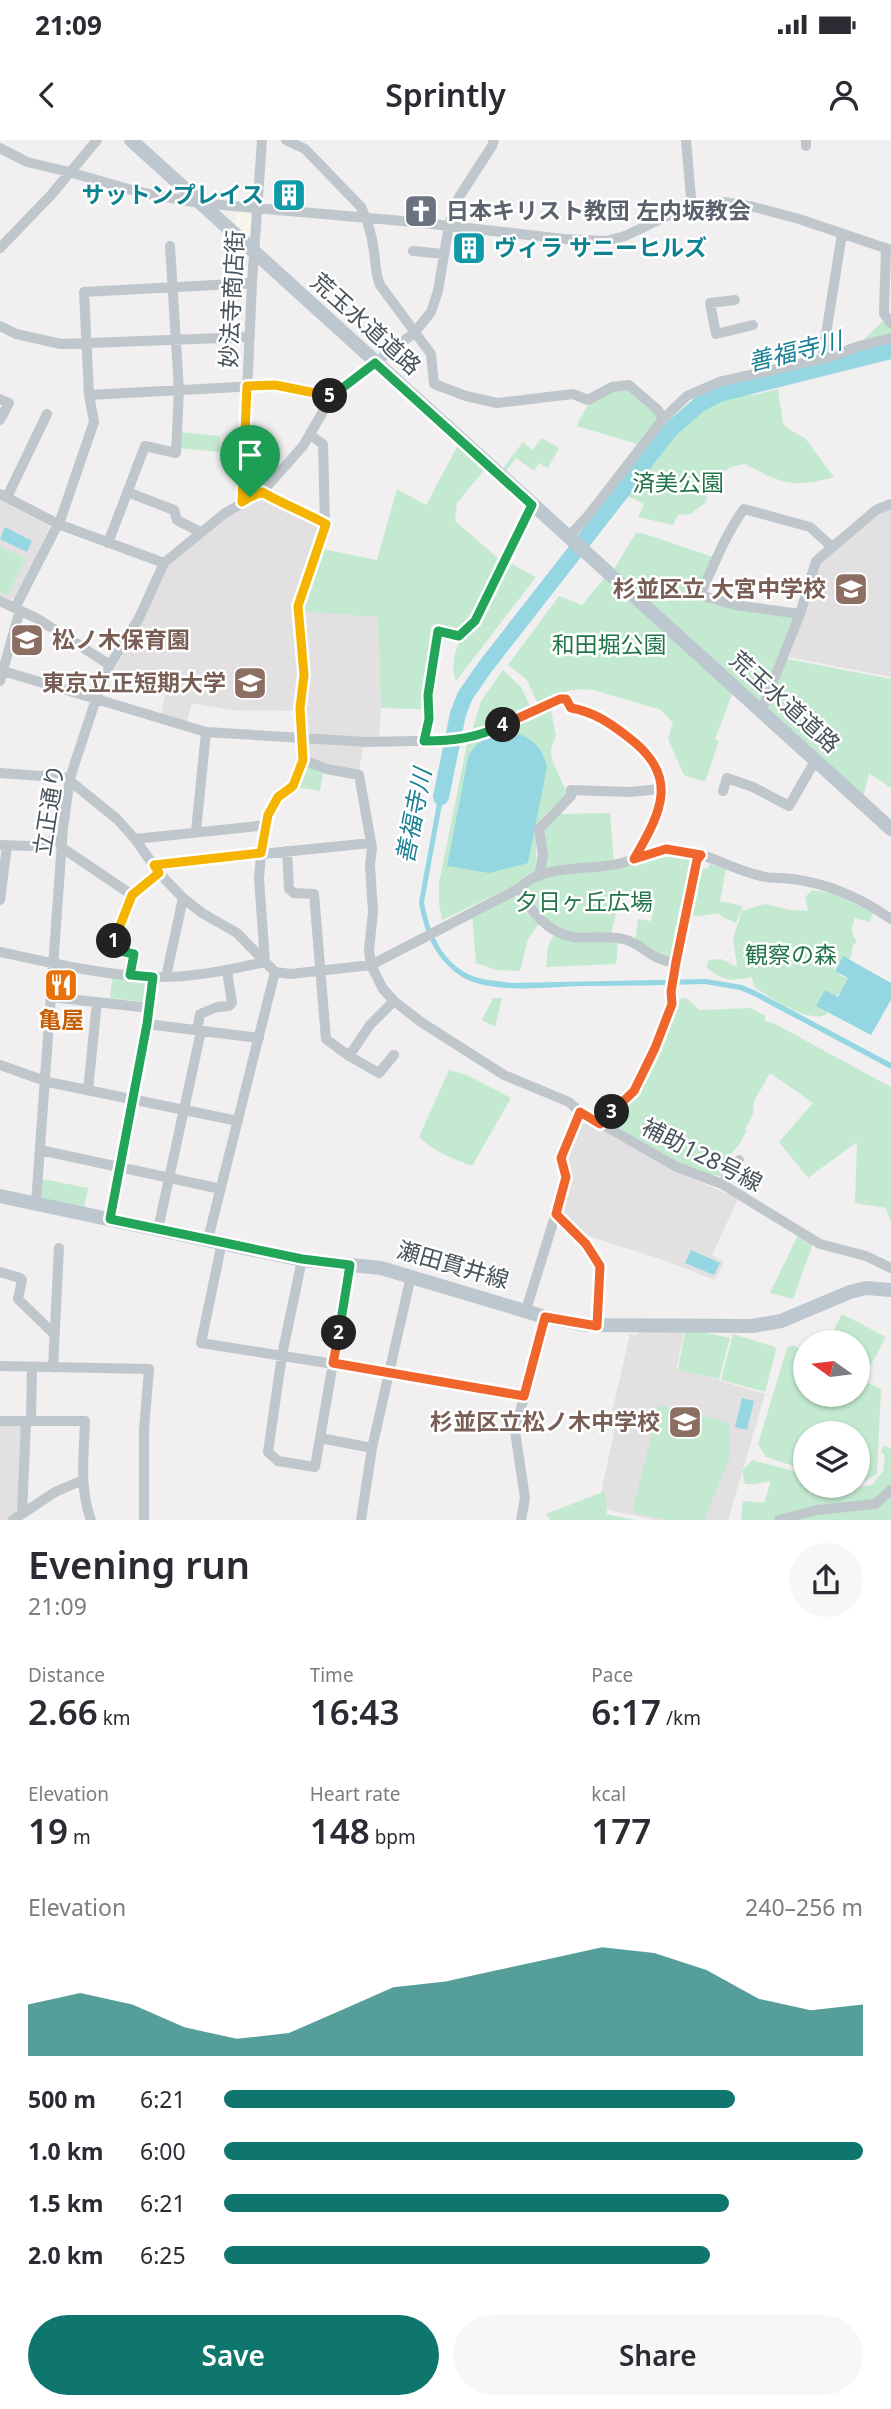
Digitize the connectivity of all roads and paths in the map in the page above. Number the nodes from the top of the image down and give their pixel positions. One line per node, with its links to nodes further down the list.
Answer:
1 (4, 140): 8 (street)
2 (97, 140): 9 (street)
3 (131, 140): 10 (main road, 荒玉水道道路)
4 (262, 140): 11 (street, 妙法寺商店街)
5 (286, 140): 13 (street)
6 (494, 140): 14 (street)
7 (686, 140): 12 (street)
8 (0, 148): 9 (street)
9 (69, 172): 10 (street); 17 (street)
10 (199, 203): 11 (street); 20 (main road, 荒玉水道道路)
11 (256, 208): 13 (street); 20 (street, 妙法寺商店街)
12 (692, 209): 14 (street); 15 (street)
13 (366, 217): 14 (street); 28 (street)
14 (449, 225): 21 (street)
15 (842, 234): 18 (street); 33 (street)
16 (170, 246): 23 (street)
17 (0, 248)
18 (888, 249): 25 (street)
19 (413, 251): 21 (street)
20 (254, 253): 22 (street, 妙法寺商店街); 34 (main road, 荒玉水道道路)
21 (444, 254): 28 (street)
22 (252, 283): 23 (street); 29 (street, 妙法寺商店街)
23 (174, 289): 31 (street); 32 (street)
24 (736, 300): 27 (street)
25 (891, 323)
26 (0, 326): 32 (street)
27 (753, 326)
28 (414, 334): 34 (street); 41 (street)
29 (250, 337): 31 (street); 35 (street, 妙法寺商店街)
30 (891, 338): 33 (street)
31 (177, 340): 32 (street); 36 (street)
32 (85, 343): 37 (street)
33 (822, 359): 41 (street)
34 (375, 363): 38 (street); 49 (main road, 荒玉水道道路)
35 (247, 386): 36 (street); 38 (street); 47 (street, 妙法寺商店街)
36 (179, 390): 37 (street); 44 (street)
37 (89, 395): 50 (street)
38 (332, 396): 43 (street)
39 (0, 400): 42 (street)
40 (47, 414): 46 (street)
41 (663, 419): 53 (street)
42 (0, 420)
43 (310, 435): 45 (street); 51 (street)
44 (127, 492): 52 (street); 54 (street)
45 (262, 492): 47 (street, 立正通り); 51 (street)
46 (3, 496): 50 (street)
47 (242, 502): 52 (street, 立正通り)
48 (891, 504): 55 (street)
49 (532, 505): 53 (main road, 荒玉水道道路); 66 (street)
50 (58, 524): 54 (street); 58 (street)
51 (326, 524): 65 (street)
52 (200, 532): 56 (street, 立正通り)
53 (570, 539): 63 (main road, 荒玉水道道路)
54 (108, 543): 56 (street)
55 (831, 546): 59 (street); 59 (street)
56 (164, 563): 60 (street, 立正通り)
57 (0, 601): 58 (street)
58 (18, 609): 60 (street); 61 (street)
59 (800, 614): 63 (street)
60 (110, 665): 62 (street, 立正通り)
61 (1, 674): 62 (street)
62 (96, 699): 64 (street); 70 (street, 立正通り)
63 (761, 712): 68 (main road, 荒玉水道道路)
64 (206, 732): 65 (street); 75 (street)
65 (303, 737): 66 (street); 67 (street)
66 (424, 741): 71 (street)
67 (303, 760): 73 (street); 78 (street)
68 (816, 761): 72 (street); 74 (main road, 荒玉水道道路)
69 (0, 773): 70 (street)
70 (70, 780): 76 (street); 77 (street, 立正通り)
71 (661, 789): 83 (street); 85 (street)
72 (723, 791)
73 (267, 825): 75 (street); 81 (street)
74 (891, 829)
75 (196, 831): 76 (street)
76 (135, 839): 84 (street)
77 (61, 843): 79 (street); 87 (street); 93 (street, 立正通り)
78 (371, 843): 80 (street); 94 (street)
79 (4, 845): 89 (street)
80 (288, 851): 81 (street); 97 (street)
81 (261, 853): 84 (street); 92 (street)
82 (701, 855): 83 (street); 90 (street); 95 (street)
83 (634, 859): 85 (street)
84 (156, 869): 87 (street); 88 (street)
85 (539, 876): 86 (street)
86 (520, 888): 94 (street); 95 (street)
87 (132, 895): 99 (street)
88 (183, 898): 92 (street); 100 (street)
89 (0, 900)
90 (891, 919)
91 (0, 952): 93 (street)
92 (265, 962): 96 (street); 98 (street)
93 (53, 964): 99 (street); 102 (street, 立正通り)
94 (371, 965): 97 (street); 103 (street, 補助128号線)
95 (675, 967): 118 (street)
96 (227, 971): 100 (street); 107 (street)
97 (320, 971): 98 (street); 110 (street)
98 (275, 972): 108 (street)
99 (130, 975): 101 (street)
100 (166, 976): 101 (street)
101 (153, 977): 105 (street)
102 (51, 997): 104 (street); 112 (street, 立正通り)
103 (394, 1001): 110 (street); 116 (street, 補助128号線)
104 (97, 1002): 105 (street); 113 (street)
105 (150, 1007): 106 (street)
106 (147, 1024): 107 (street); 114 (street)
107 (199, 1031): 108 (street); 115 (street)
108 (258, 1038): 117 (street)
109 (394, 1055): 110 (street)
110 (349, 1056)
111 (0, 1065): 112 (street)
112 (44, 1080): 113 (street); 119 (street, 立正通り)
113 (88, 1090): 114 (street)
114 (132, 1098): 115 (street); 121 (street)
115 (184, 1109): 117 (street); 122 (street)
116 (580, 1112): 118 (street, 補助128号線); 127 (street)
117 (238, 1121): 124 (street)
118 (600, 1124): 123 (street, 補助128号線)
119 (40, 1150): 121 (street); 126 (street, 立正通り)
120 (739, 1160): 123 (street)
121 (119, 1167): 122 (street); 128 (street)
122 (169, 1178): 124 (street); 129 (street)
123 (722, 1184): 134 (street, 補助128号線)
124 (220, 1189): 130 (street)
125 (0, 1196): 126 (main road, 瀬田貫井線)
126 (36, 1203): 128 (main road, 瀬田貫井線)
127 (556, 1214): 138 (street); 140 (street)
128 (110, 1219): 129 (main road, 瀬田貫井線)
129 (158, 1229): 130 (main road, 瀬田貫井線)
130 (215, 1241): 132 (main road, 瀬田貫井線); 142 (street)
131 (60, 1248): 141 (street)
132 (302, 1259): 133 (main road, 瀬田貫井線); 142 (street)
133 (350, 1265): 136 (main road, 瀬田貫井線); 143 (street)
134 (891, 1268)
135 (0, 1272): 141 (street)
136 (411, 1276): 138 (main road, 瀬田貫井線); 147 (street)
137 (891, 1291): 140 (main road, 瀬田貫井線)
138 (526, 1310): 139 (main road, 瀬田貫井線)
139 (545, 1317): 140 (main road, 瀬田貫井線); 148 (street)
140 (597, 1326)
141 (54, 1334): 146 (street)
142 (282, 1355): 143 (street); 151 (street)
143 (333, 1363): 147 (street); 151 (street)
144 (0, 1366): 145 (street)
145 (32, 1367): 146 (street); 149 (street)
146 (53, 1368): 158 (street)
147 (389, 1372): 148 (street); 152 (street)
148 (524, 1396): 160 (street)
149 (29, 1421): 150 (street); 153 (street); 155 (street)
150 (0, 1422)
151 (320, 1438): 152 (street)
152 (372, 1448): 159 (street)
153 (83, 1480): 155 (street); 157 (street)
154 (891, 1490): 161 (street)
155 (22, 1514): 156 (street)
156 (13, 1520)
157 (91, 1520)
158 (144, 1520)
159 (361, 1520)
160 (521, 1520)
161 (779, 1520)

